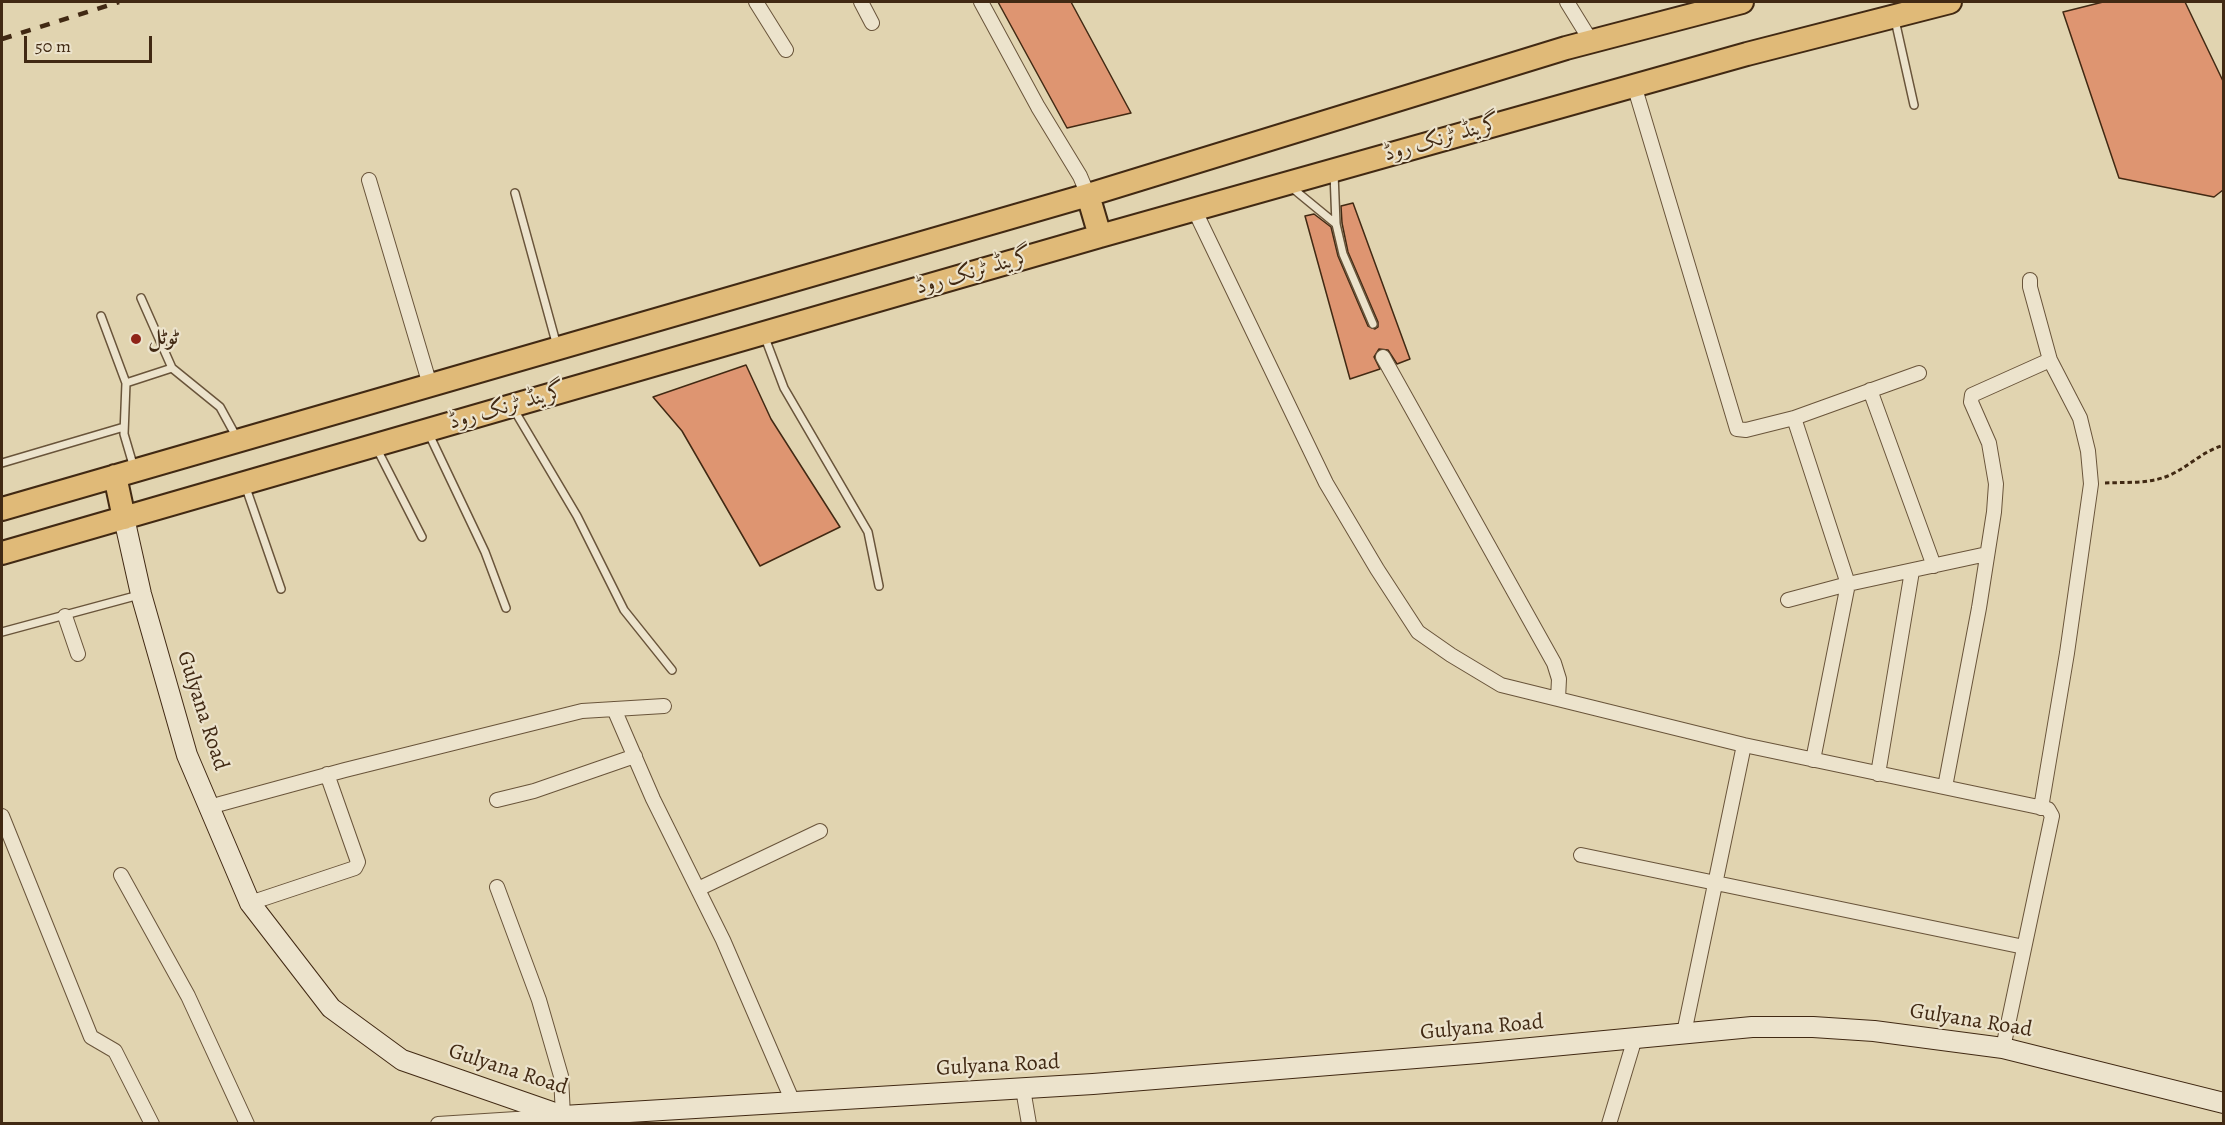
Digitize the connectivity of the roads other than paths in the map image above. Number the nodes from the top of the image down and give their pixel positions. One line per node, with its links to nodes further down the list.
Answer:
1 (756, 2): 10 (street)
2 (861, 2): 8 (street)
3 (981, 2): 17 (street)
4 (1567, 2): 9 (street)
5 (1742, 2): 9 (highway, گرینڈ ٹرنک روڈ)
6 (1950, 2): 7 (highway, گرینڈ ٹرنک روڈ)
7 (1894, 16): 11 (highway, گرینڈ ٹرنک روڈ); 12 (lane)
8 (872, 23)
9 (1591, 41): 17 (highway, گرینڈ ٹرنک روڈ)
10 (786, 50)
11 (1634, 85): 13 (highway, گرینڈ ٹرنک روڈ); 35 (street)
12 (1914, 105)
13 (1334, 170): 15 (highway, گرینڈ ٹرنک روڈ); 19 (lane)
14 (369, 180): 32 (street)
15 (1286, 183): 18 (highway, گرینڈ ٹرنک روڈ); 19 (lane)
16 (515, 193): 26 (lane)
17 (1088, 195): 20 (highway); 26 (highway, گرینڈ ٹرنک روڈ)
18 (1194, 209): 20 (highway, گرینڈ ٹرنک روڈ); 60 (street)
19 (1336, 224): 24 (lane)
20 (1100, 236): 25 (highway, گرینڈ ٹرنک روڈ)
21 (2030, 280): 28 (street)
22 (141, 297): 29 (lane)
23 (101, 316): 31 (lane)
24 (1373, 324)
25 (763, 333): 34 (highway, گرینڈ ٹرنک روڈ); 51 (lane)
26 (557, 348): 32 (highway, گرینڈ ٹرنک روڈ)
27 (1383, 357): 60 (street)
28 (2050, 360): 47 (street); 71 (street)
29 (172, 368): 31 (lane); 38 (lane)
30 (1919, 373): 33 (street)
31 (126, 383): 36 (lane)
32 (430, 385): 38 (highway, گرینڈ ٹرنک روڈ)
33 (1870, 390): 35 (street); 48 (street)
34 (511, 406): 37 (highway, گرینڈ ٹرنک روڈ); 59 (lane)
35 (1794, 418): 50 (street)
36 (124, 428): 40 (lane); 41 (lane)
37 (427, 430): 39 (highway, گرینڈ ٹرنک روڈ); 55 (lane)
38 (238, 441): 41 (highway, گرینڈ ٹرنک روڈ)
39 (375, 445): 42 (highway, گرینڈ ٹرنک روڈ); 45 (lane)
40 (2, 463)
41 (125, 473): 43 (highway, گرینڈ ٹرنک روڈ); 44 (highway)
42 (244, 483): 44 (highway, گرینڈ ٹرنک روڈ); 52 (lane)
43 (2, 509)
44 (123, 518): 46 (highway, گرینڈ ٹرنک روڈ); 53 (main road, Gulyana Road)
45 (422, 537)
46 (2, 553)
47 (1987, 554): 48 (street); 68 (street)
48 (1934, 566): 49 (street)
49 (1912, 571): 50 (street); 67 (street)
50 (1848, 584): 54 (street); 65 (street)
51 (879, 586)
52 (281, 589)
53 (141, 594): 56 (lane); 70 (main road, Gulyana Road)
54 (1788, 600)
55 (506, 608)
56 (65, 616): 57 (lane); 58 (street)
57 (2, 632)
58 (78, 654)
59 (672, 670)
60 (1558, 699): 63 (street)
61 (664, 706): 62 (street)
62 (614, 709): 64 (street); 66 (street)
63 (1744, 745): 65 (street); 76 (street)
64 (634, 756): 69 (street); 78 (street)
65 (1813, 760): 67 (street)
66 (327, 774): 70 (street); 79 (street)
67 (1878, 774): 68 (street)
68 (1945, 788): 71 (street)
69 (497, 800)
70 (209, 807): 79 (main road, Gulyana Road)
71 (2041, 808): 80 (street)
72 (2, 816): 88 (street)
73 (820, 831): 78 (street)
74 (1581, 855): 76 (street)
75 (121, 874): 89 (street)
76 (1716, 882): 80 (street); 81 (street)
77 (497, 888): 87 (street)
78 (698, 889): 85 (street)
79 (250, 903): 87 (main road, Gulyana Road)
80 (2024, 947): 83 (street)
81 (1684, 1033): 82 (main road, Gulyana Road); 83 (main road, Gulyana Road)
82 (1635, 1038): 84 (main road, Gulyana Road); 92 (street)
83 (2003, 1048): 86 (main road, Gulyana Road)
84 (1023, 1089): 85 (main road, Gulyana Road); 91 (street)
85 (793, 1102): 87 (main road, Gulyana Road)
86 (2223, 1103)
87 (563, 1116): 90 (street)
88 (152, 1124)
89 (247, 1124)
90 (438, 1124)
91 (1029, 1124)
92 (1610, 1124)

